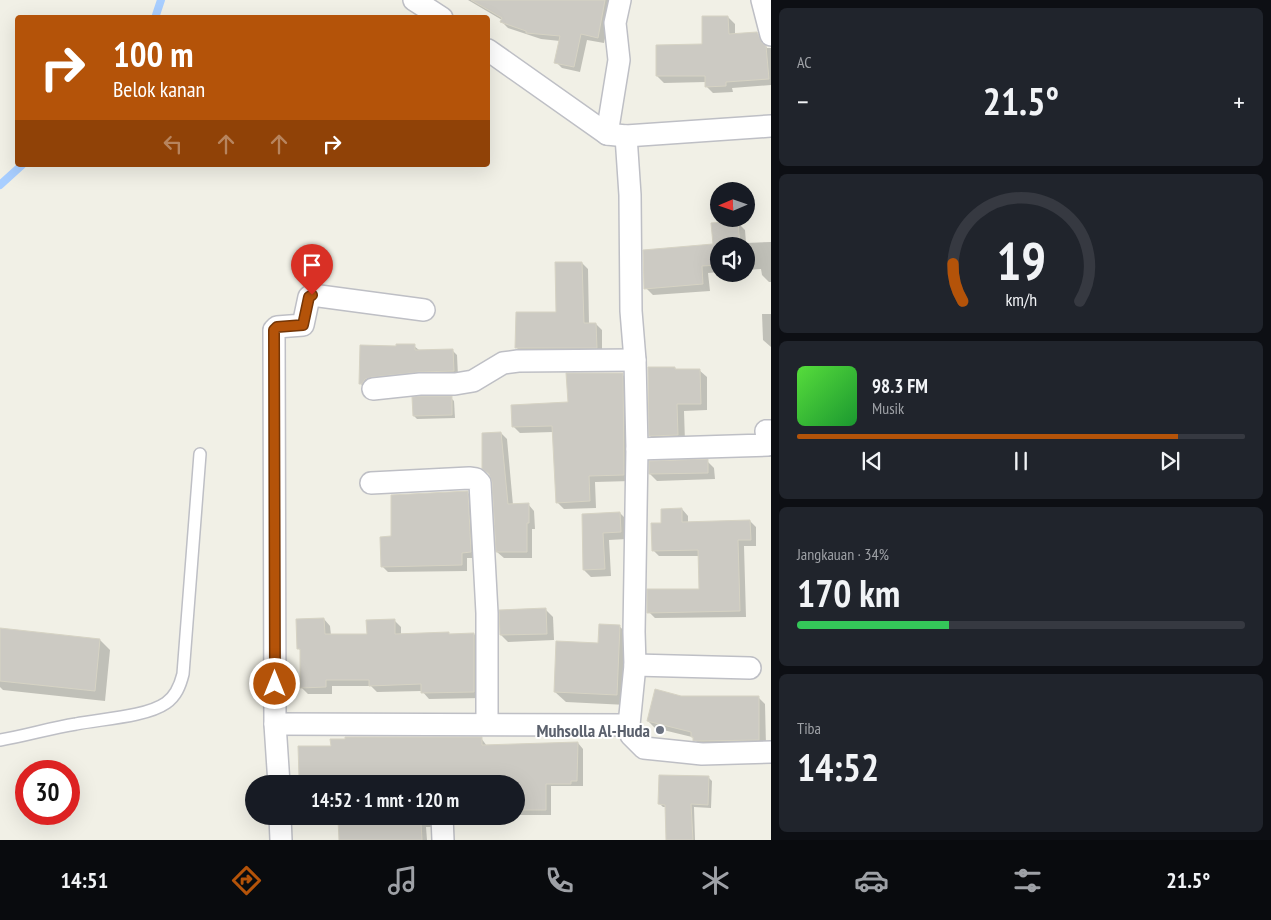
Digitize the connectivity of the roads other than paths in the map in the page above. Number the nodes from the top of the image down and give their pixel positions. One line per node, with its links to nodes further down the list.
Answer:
1 (414, 0): 4 (street)
2 (620, 0): 8 (street)
3 (762, 0): 5 (street)
4 (439, 10)
5 (771, 36)
6 (490, 51): 8 (street)
7 (771, 126): 8 (street)
8 (616, 135): 10 (street)
9 (424, 310): 18 (street)
10 (635, 360): 11 (street); 13 (street)
11 (373, 389)
12 (771, 431): 13 (street)
13 (637, 449): 16 (street)
14 (200, 454): 21 (lane)
15 (371, 482): 19 (street)
16 (636, 665): 17 (street); 20 (street)
17 (750, 668)
18 (276, 724): 19 (street); 23 (street)
19 (487, 724): 20 (street)
20 (629, 725): 22 (street)
21 (0, 740)
22 (771, 752)
23 (278, 775)
24 (280, 825): 26 (street)
25 (442, 825): 27 (street)
26 (281, 840)
27 (443, 840)

